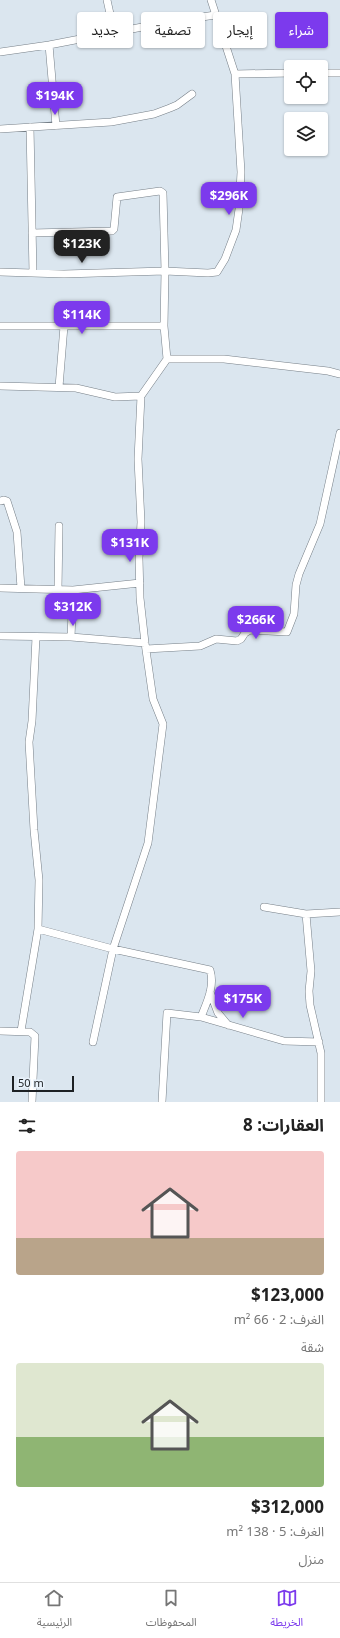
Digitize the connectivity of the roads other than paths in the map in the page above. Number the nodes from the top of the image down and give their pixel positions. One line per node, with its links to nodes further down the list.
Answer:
1 (107, 0): 3 (street)
2 (211, 0): 4 (street)
3 (110, 12)
4 (215, 12)
5 (213, 16): 6 (street)
6 (133, 29)
7 (77, 39): 8 (street)
8 (49, 45): 10 (street); 16 (street)
9 (227, 48): 14 (street)
10 (0, 52)
11 (340, 72): 13 (street)
12 (284, 73): 14 (street)
13 (328, 73)
14 (235, 74): 20 (street)
15 (192, 94): 16 (street)
16 (56, 126): 17 (street)
17 (30, 128): 18 (street); 19 (street)
18 (0, 129)
19 (32, 233): 20 (street); 22 (street)
20 (164, 270): 22 (street); 25 (street)
21 (0, 272): 22 (street)
22 (33, 274)
23 (0, 326): 24 (street)
24 (64, 326): 25 (street); 29 (street)
25 (164, 326): 26 (street)
26 (167, 359): 27 (street); 30 (street)
27 (340, 374)
28 (0, 386): 29 (street)
29 (59, 387): 30 (street)
30 (141, 396): 34 (street)
31 (340, 433): 42 (street)
32 (0, 501): 36 (street)
33 (59, 526): 37 (street)
34 (140, 583): 38 (street); 42 (street)
35 (0, 588): 36 (street)
36 (21, 588): 37 (street)
37 (58, 590): 38 (street)
38 (73, 590): 41 (street)
39 (0, 636): 40 (street)
40 (36, 637): 41 (street); 46 (street)
41 (71, 637): 42 (street)
42 (145, 646): 47 (street)
43 (264, 907): 45 (street)
44 (340, 912): 45 (street)
45 (306, 914): 54 (street)
46 (38, 929): 47 (street); 52 (street)
47 (113, 949): 48 (street); 53 (street)
48 (210, 992): 49 (street); 50 (street)
49 (201, 1016): 50 (street); 56 (street)
50 (229, 1025): 54 (street)
51 (0, 1031): 52 (street)
52 (21, 1031): 55 (street)
53 (93, 1042)
54 (319, 1042): 57 (street)
55 (32, 1102)
56 (162, 1102)
57 (321, 1102)

